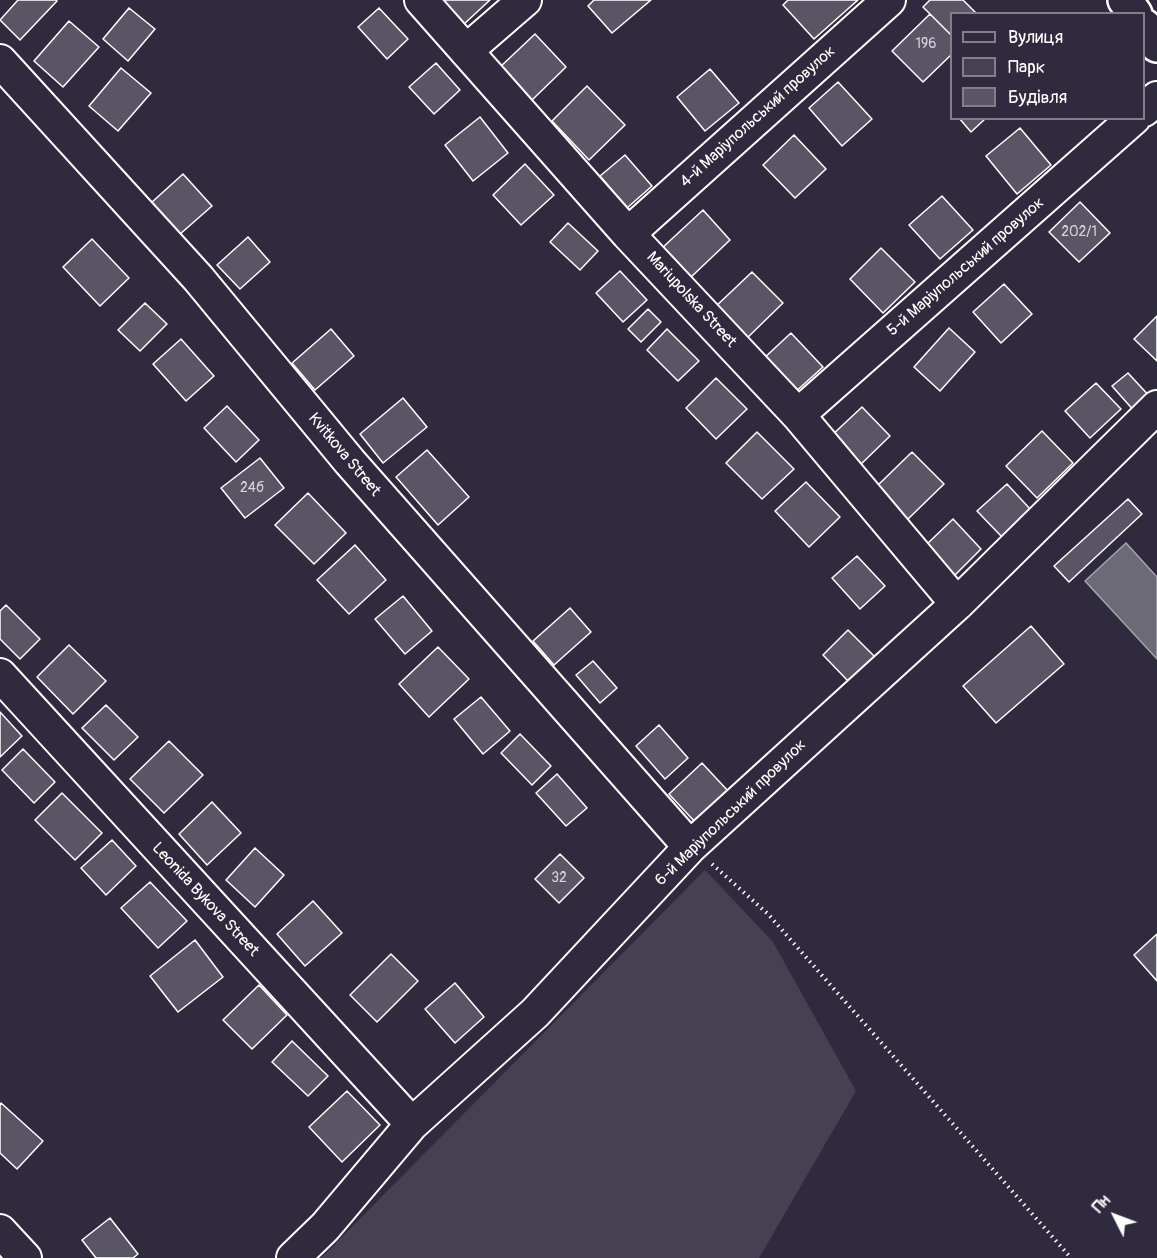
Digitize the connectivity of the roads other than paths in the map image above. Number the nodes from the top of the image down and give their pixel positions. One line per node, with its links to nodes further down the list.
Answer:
1 (421, 0): 6 (street, Mariupolska Street)
2 (525, 0): 6 (street)
3 (889, 0): 11 (street, 4-й Маріупольський провулок)
4 (1145, 29): 5 (main road)
5 (1157, 45)
6 (466, 51): 11 (street, Mariupolska Street)
7 (0, 61): 16 (street, Kvitkova Street)
8 (1157, 98): 9 (street)
9 (1145, 108)
10 (1132, 120): 13 (street, 5-й Маріупольський провулок)
11 (628, 234): 13 (street, Mariupolska Street)
12 (1157, 406): 14 (street, 6-й Маріупольський провулок)
13 (798, 415): 14 (street, Mariupolska Street)
14 (957, 604): 16 (street, 6-й Маріупольський провулок)
15 (0, 675): 17 (street, Leonida Bykova Street)
16 (690, 847): 17 (street, 6-й Маріупольський провулок)
17 (412, 1124): 20 (street, 6-й Маріупольський провулок)
18 (0, 1231): 19 (street)
19 (25, 1258)
20 (293, 1258)

